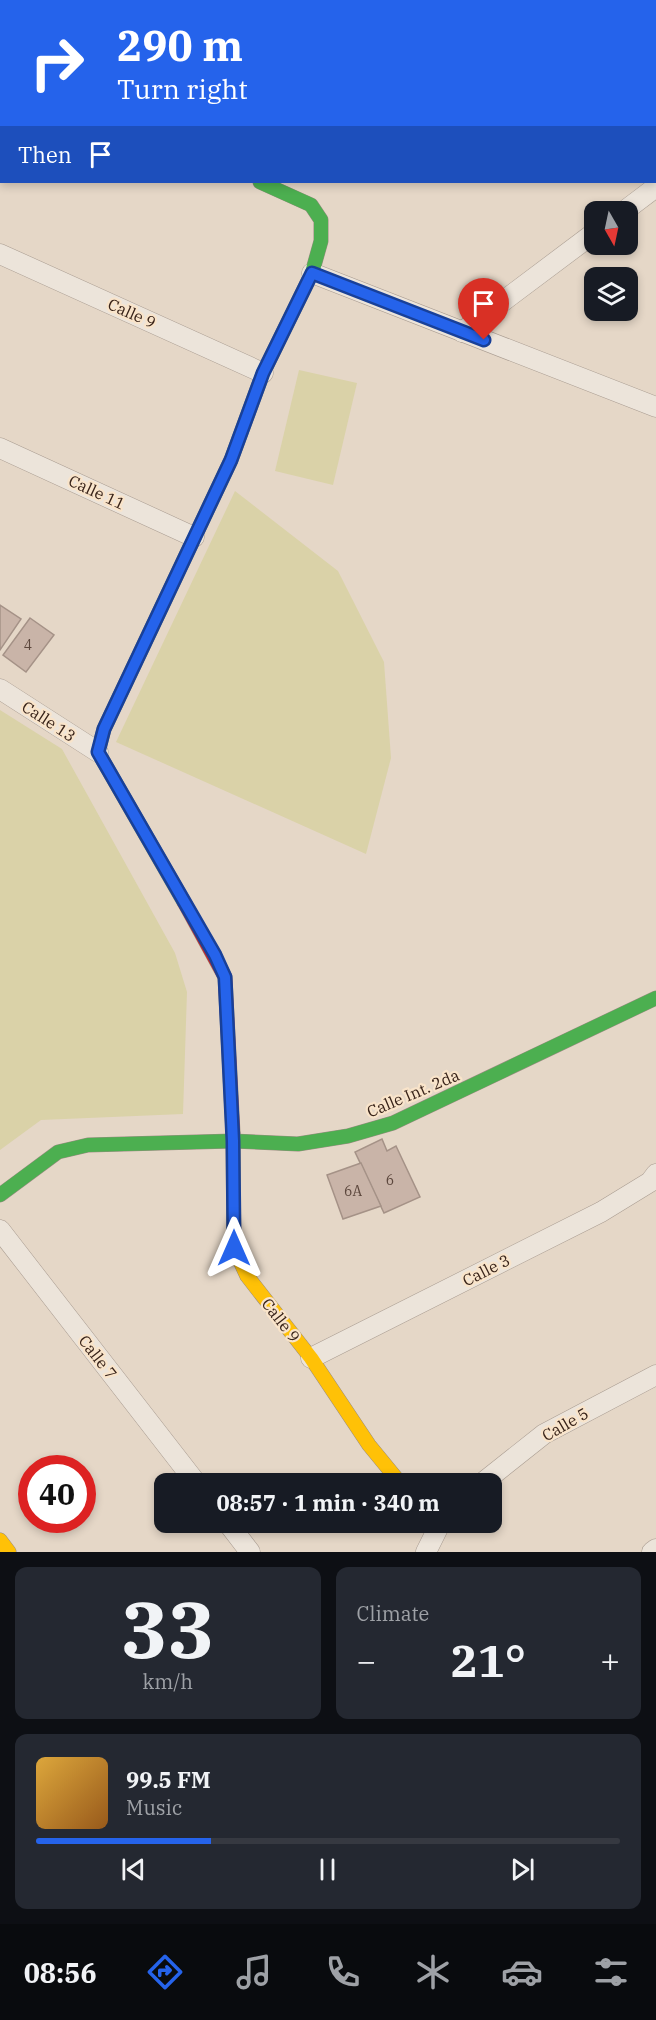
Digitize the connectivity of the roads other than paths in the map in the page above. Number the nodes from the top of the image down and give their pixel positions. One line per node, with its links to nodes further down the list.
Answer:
1 (262, 183): 6 (street)
2 (656, 187): 3 (street)
3 (638, 201)
4 (584, 240): 7 (street)
5 (0, 254): 8 (street, Calle 9)
6 (312, 273): 7 (street); 8 (street)
7 (462, 332): 9 (street)
8 (263, 373): 11 (street)
9 (656, 407)
10 (0, 448): 11 (street, Calle 11)
11 (194, 537): 13 (street)
12 (0, 689): 13 (street, Calle 13)
13 (98, 752): 15 (street, Calle 9)
14 (656, 998): 15 (street, Calle Int. 2da)
15 (233, 1141): 17 (street, Calle Int. 2da); 19 (street, Calle 9)
16 (656, 1174): 19 (street, Calle 3)
17 (0, 1195)
18 (0, 1230): 21 (street, Calle 7)
19 (311, 1358): 22 (street, Calle 9)
20 (656, 1375): 23 (street, Calle 5)
21 (188, 1473)
22 (392, 1473)
23 (495, 1473)
24 (235, 1533): 29 (street)
25 (433, 1533): 30 (street)
26 (0, 1540): 28 (street)
27 (656, 1550): 31 (street)
28 (9, 1552)
29 (250, 1552)
30 (426, 1552)
31 (652, 1552)

